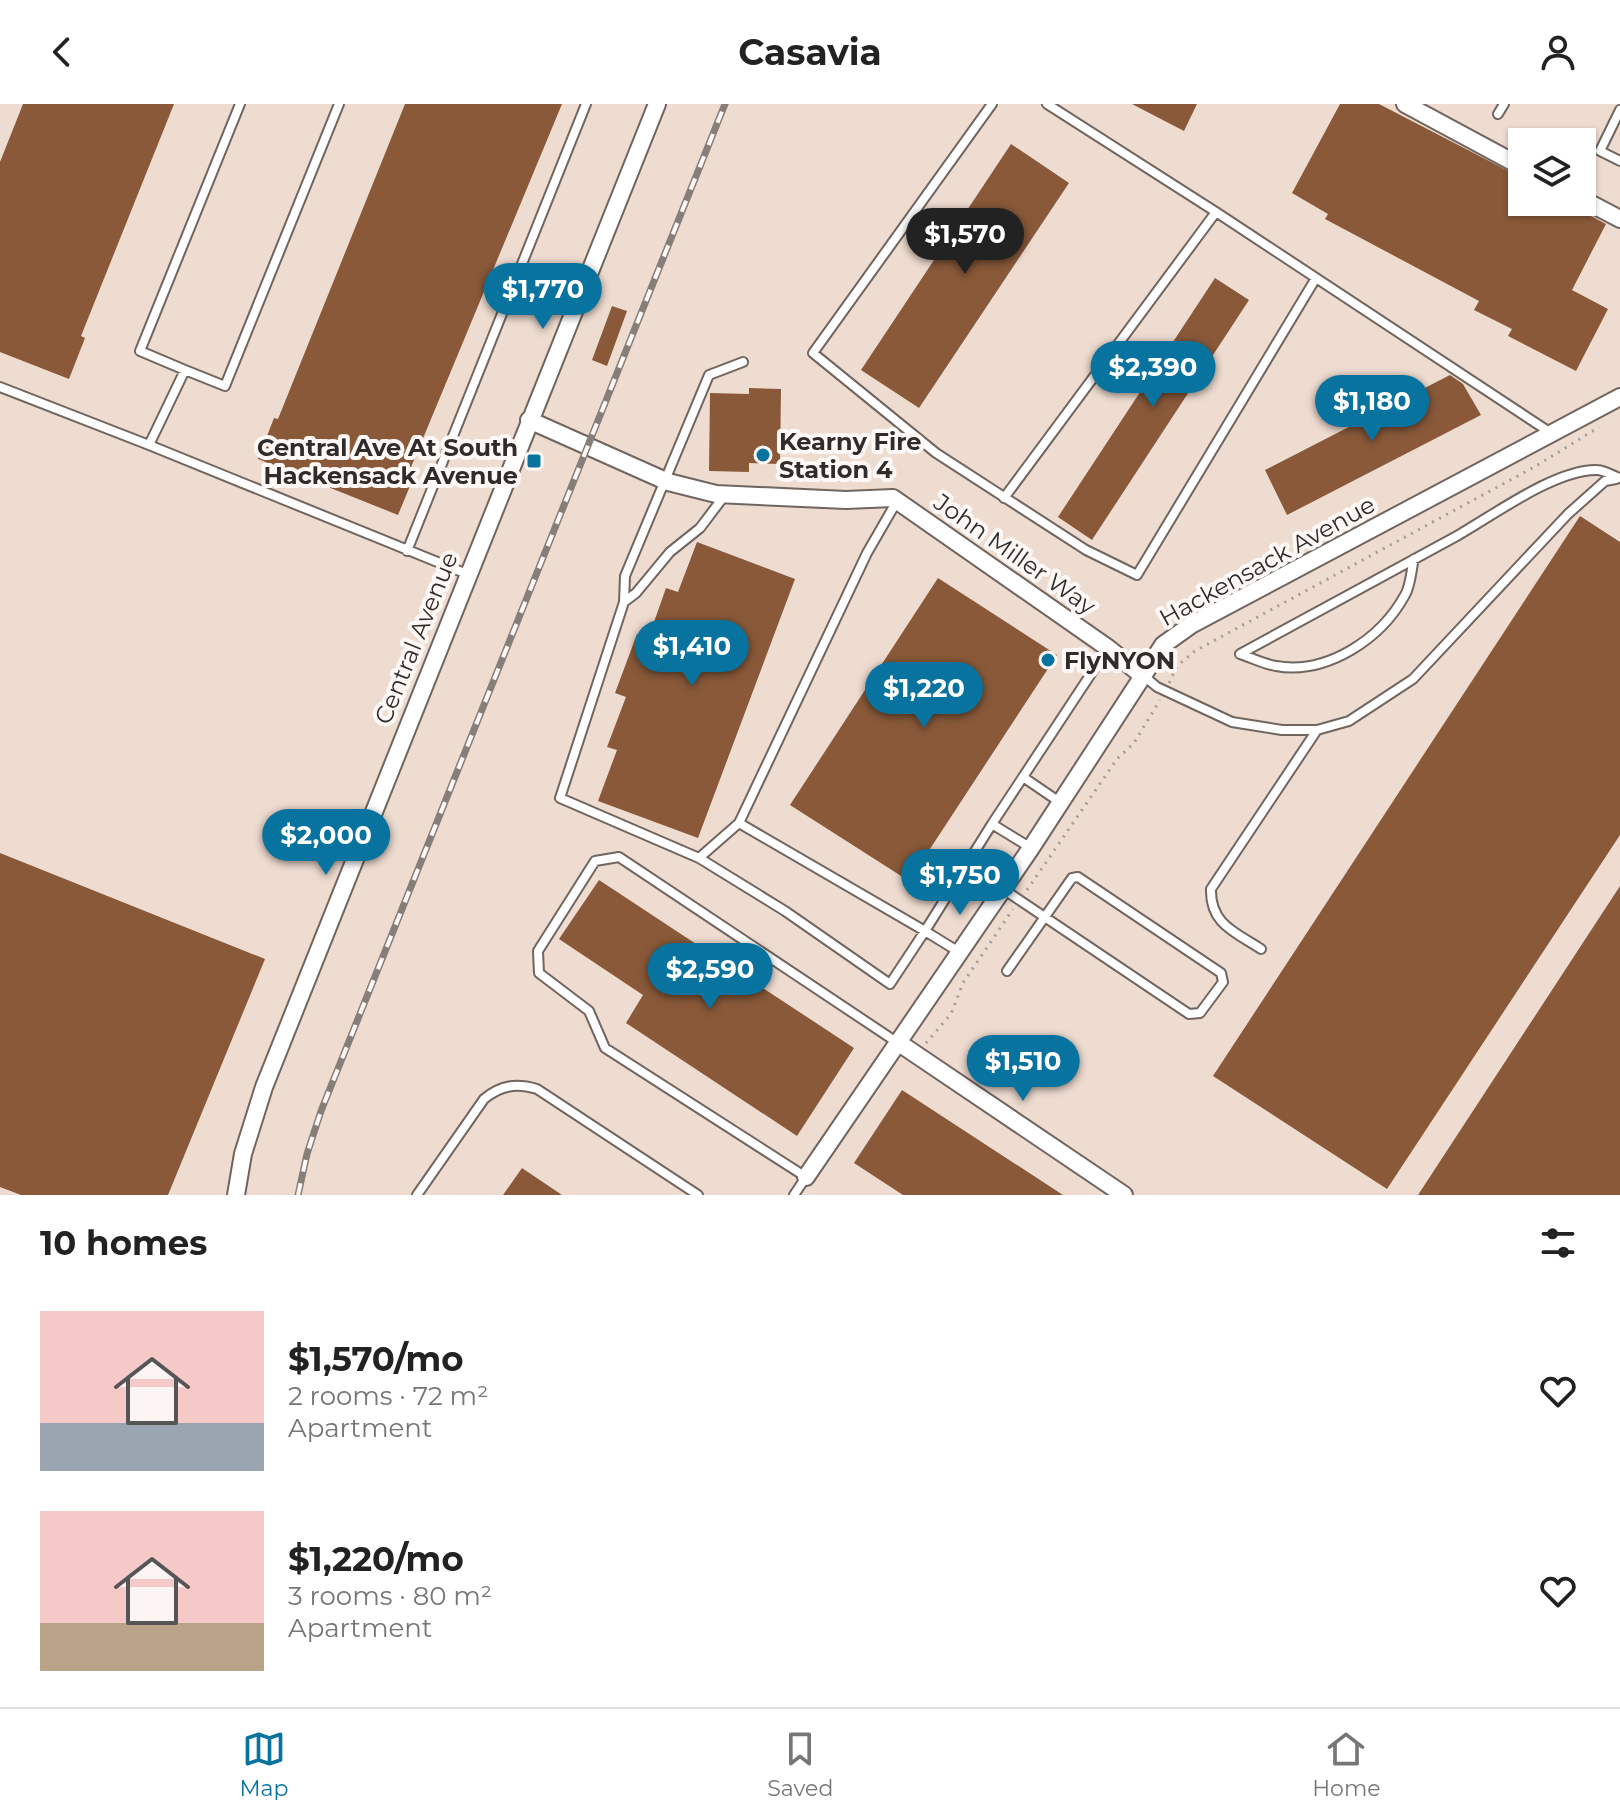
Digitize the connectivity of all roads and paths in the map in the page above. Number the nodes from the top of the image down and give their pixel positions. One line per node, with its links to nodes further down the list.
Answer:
1 (240, 104): 18 (lane)
2 (339, 104): 18 (lane)
3 (586, 104): 30 (lane)
4 (657, 104): 21 (street, Central Avenue)
5 (992, 104): 28 (lane)
6 (1047, 104): 14 (lane)
7 (1405, 104): 11 (street)
8 (1504, 104): 10 (lane)
9 (1620, 110): 12 (lane)
10 (1498, 114)
11 (1508, 159)
12 (1620, 161)
13 (1596, 204): 15 (street)
14 (1216, 212): 16 (lane); 28 (lane)
15 (1618, 213)
16 (1316, 278): 23 (lane); 28 (lane)
17 (743, 362): 26 (lane)
18 (185, 370): 24 (lane)
19 (0, 387): 24 (lane)
20 (1620, 397): 23 (street, Hackensack Avenue)
21 (529, 420): 26 (street, John Miller Way); 32 (street, Central Avenue)
22 (1601, 426): 35 (path)
23 (1552, 434): 36 (street, Hackensack Avenue)
24 (149, 445): 30 (lane)
25 (1620, 478): 31 (lane); 38 (lane)
26 (664, 480): 27 (street, John Miller Way); 33 (lane)
27 (726, 494): 29 (street, John Miller Way); 33 (lane)
28 (1004, 498)
29 (897, 501): 34 (street, John Miller Way); 41 (lane)
30 (407, 551): 32 (lane)
31 (1414, 559): 31 (lane)
32 (467, 574): 55 (street, Central Avenue)
33 (624, 602): 44 (lane)
34 (1108, 648): 36 (street, John Miller Way); 39 (lane)
35 (1173, 675)
36 (1143, 676): 38 (lane); 40 (street, Hackensack Avenue)
37 (1154, 712): 46 (path)
38 (1317, 730): 49 (lane)
39 (1023, 777): 40 (lane); 42 (lane)
40 (1061, 803): 43 (street, Hackensack Avenue)
41 (739, 823): 44 (lane); 48 (lane)
42 (992, 824): 43 (lane); 48 (lane)
43 (1031, 848): 45 (street, Hackensack Avenue)
44 (699, 858): 48 (lane)
45 (1003, 889): 46 (lane); 50 (street, Hackensack Avenue)
46 (1020, 900): 47 (lane); 53 (path)
47 (1044, 916): 47 (lane); 51 (lane)
48 (925, 931): 50 (lane)
49 (1261, 949)
50 (960, 953): 52 (street, Hackensack Avenue)
51 (1007, 971)
52 (899, 1043): 53 (street); 54 (street, Hackensack Avenue); 54 (lane)
53 (916, 1055): 59 (street)
54 (806, 1177): 58 (lane)
55 (236, 1195)
56 (417, 1195): 57 (lane)
57 (698, 1195)
58 (794, 1195)
59 (1124, 1195)

